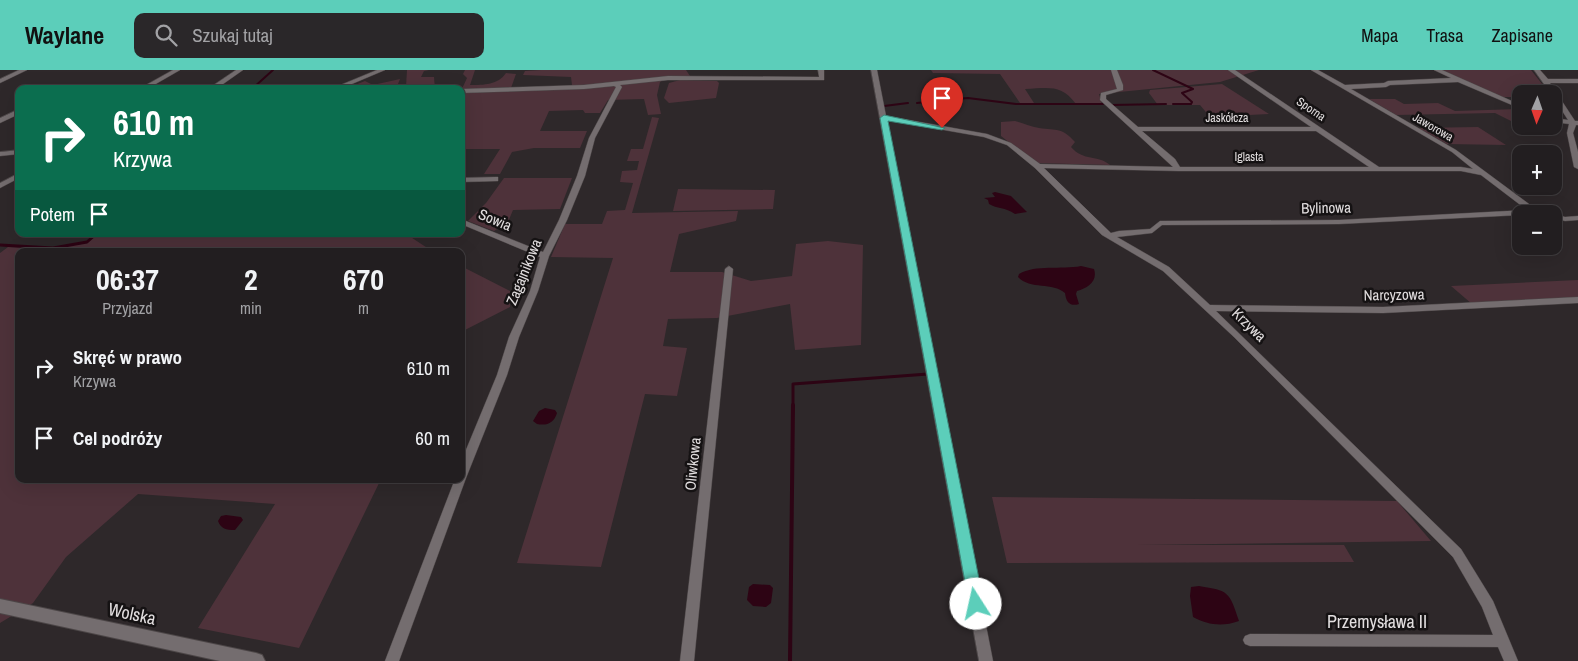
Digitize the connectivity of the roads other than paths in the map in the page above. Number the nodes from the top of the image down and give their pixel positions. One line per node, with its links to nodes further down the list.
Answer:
1 (24, 70): 13 (street)
2 (177, 70): 17 (street)
3 (240, 70): 18 (street)
4 (382, 70): 19 (street)
5 (822, 70): 16 (street)
6 (874, 70): 24 (street)
7 (1114, 70): 28 (street)
8 (1231, 70): 29 (street, Sporna)
9 (1314, 70): 20 (street, Jaworowa)
10 (1437, 70): 12 (street)
11 (1536, 70): 14 (street)
12 (1458, 80): 20 (street); 22 (street)
13 (0, 81)
14 (1546, 81): 15 (street); 27 (street)
15 (1578, 81)
16 (615, 83): 21 (street); 49 (street, Zagajnikowa)
17 (149, 85)
18 (218, 85)
19 (344, 85)
20 (1344, 87): 33 (street, Jaworowa)
21 (465, 91)
22 (1512, 103)
23 (15, 113): 25 (street)
24 (884, 118): 32 (street, Krzywa); 61 (street)
25 (0, 120)
26 (1562, 122): 27 (street)
27 (1576, 123): 34 (street)
28 (1134, 128): 29 (street, Jaskółcza); 35 (street)
29 (1320, 129): 36 (street, Sporna)
30 (15, 152): 31 (street)
31 (0, 154)
32 (1038, 166): 35 (street, Iglasta); 48 (street, Krzywa)
33 (1476, 167): 37 (street, Iglasta); 38 (street, Jaworowa)
34 (1578, 167)
35 (1178, 169): 36 (street, Iglasta)
36 (1377, 169): 37 (street, Iglasta)
37 (1461, 170): 38 (street, Iglasta)
38 (1484, 173): 43 (street, Jaworowa)
39 (15, 177): 42 (street)
40 (495, 179): 41 (street)
41 (465, 180)
42 (0, 186)
43 (1526, 205)
44 (1512, 213): 48 (street, Bylinowa)
45 (1562, 218): 46 (street)
46 (1578, 218)
47 (465, 223): 49 (street, Sowia)
48 (1111, 236): 52 (street, Krzywa)
49 (545, 256): 53 (street, Zagajnikowa)
50 (729, 269): 60 (street, Oliwkowa)
51 (1578, 300): 52 (street, Narcyzowa)
52 (1210, 308): 57 (street, Krzywa)
53 (465, 468)
54 (459, 483): 59 (street, Zagajnikowa)
55 (0, 606): 58 (street, Wolska)
56 (1250, 640): 57 (street, Przemysława II)
57 (1503, 641): 62 (street, Krzywa)
58 (256, 661)
59 (392, 661)
60 (687, 661)
61 (986, 661)
62 (1511, 661)

